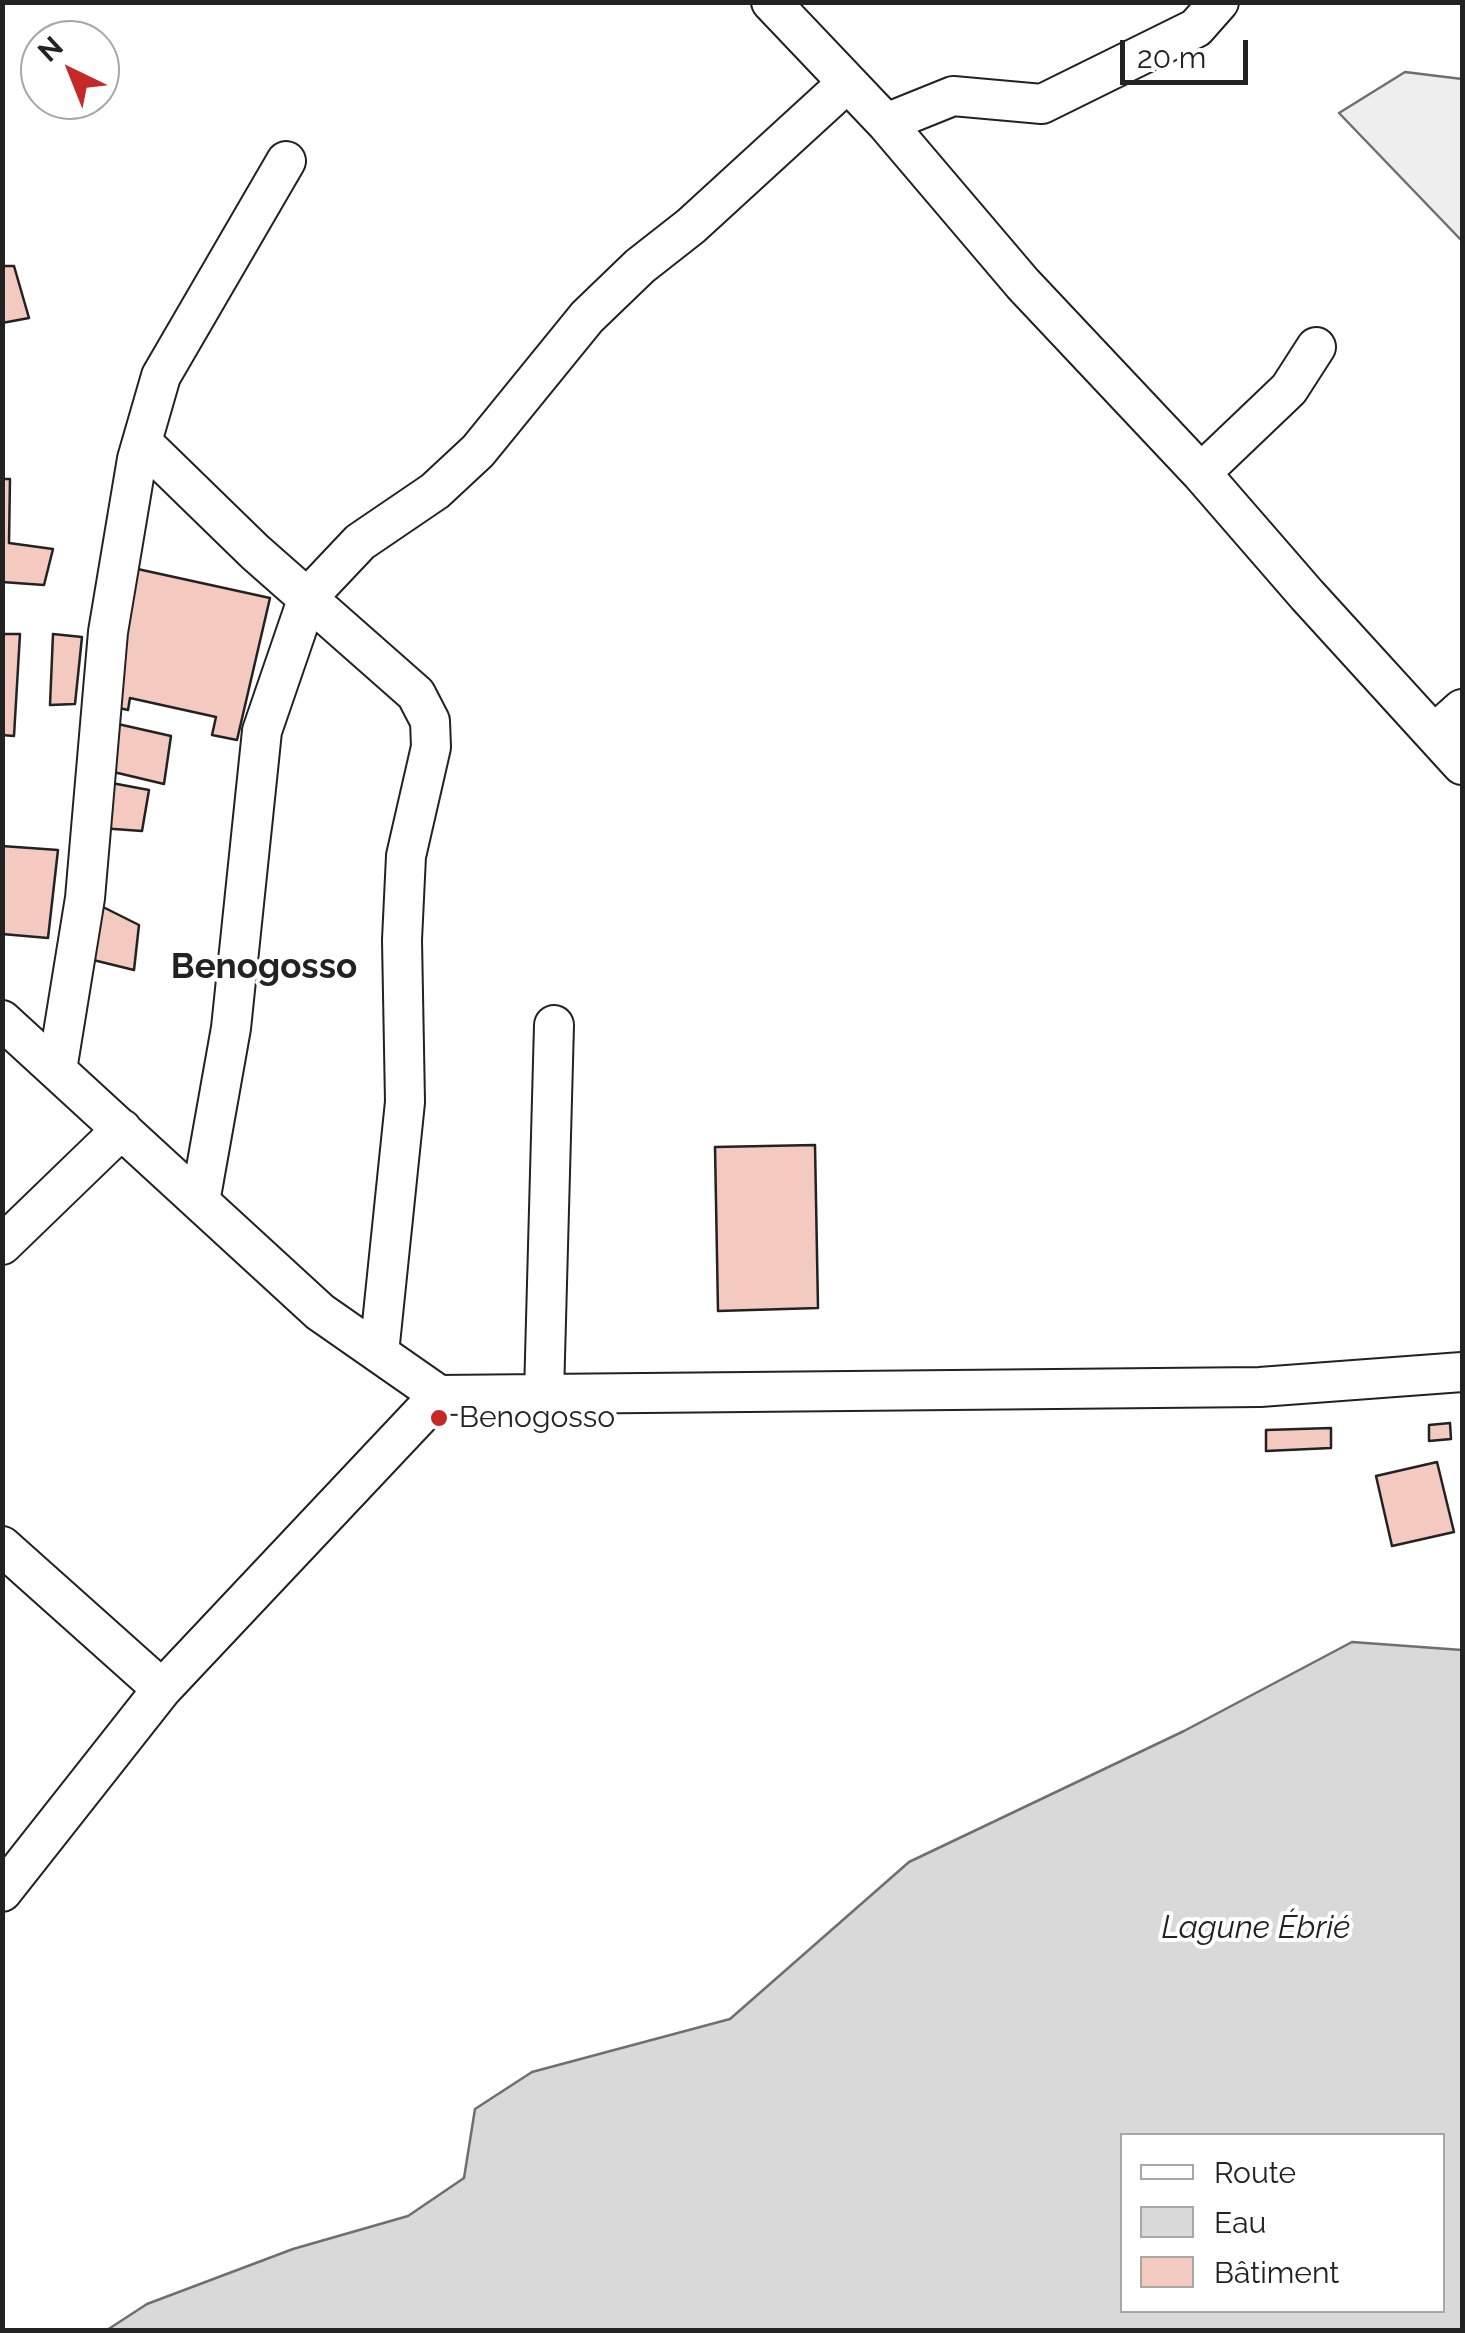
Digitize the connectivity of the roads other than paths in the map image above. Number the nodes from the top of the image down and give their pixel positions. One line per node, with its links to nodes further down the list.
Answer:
1 (770, 2): 3 (street)
2 (1220, 2): 4 (street)
3 (846, 84): 4 (street); 9 (street)
4 (886, 124): 8 (street)
5 (286, 160): 7 (street)
6 (1316, 347): 8 (street)
7 (142, 442): 9 (street); 15 (street)
8 (1200, 473): 11 (street)
9 (308, 597): 17 (street); 19 (street)
10 (1462, 708): 11 (street)
11 (1434, 734): 12 (street)
12 (1462, 765)
13 (2, 1020): 15 (street)
14 (554, 1025): 21 (street)
15 (57, 1070): 16 (street)
16 (122, 1130): 17 (street); 18 (street)
17 (200, 1202): 19 (street)
18 (2, 1245)
19 (379, 1353): 22 (street)
20 (1462, 1372): 21 (street)
21 (544, 1394): 22 (street)
22 (439, 1395): 24 (street)
23 (2, 1546): 24 (street)
24 (162, 1689): 25 (street)
25 (2, 1892)

